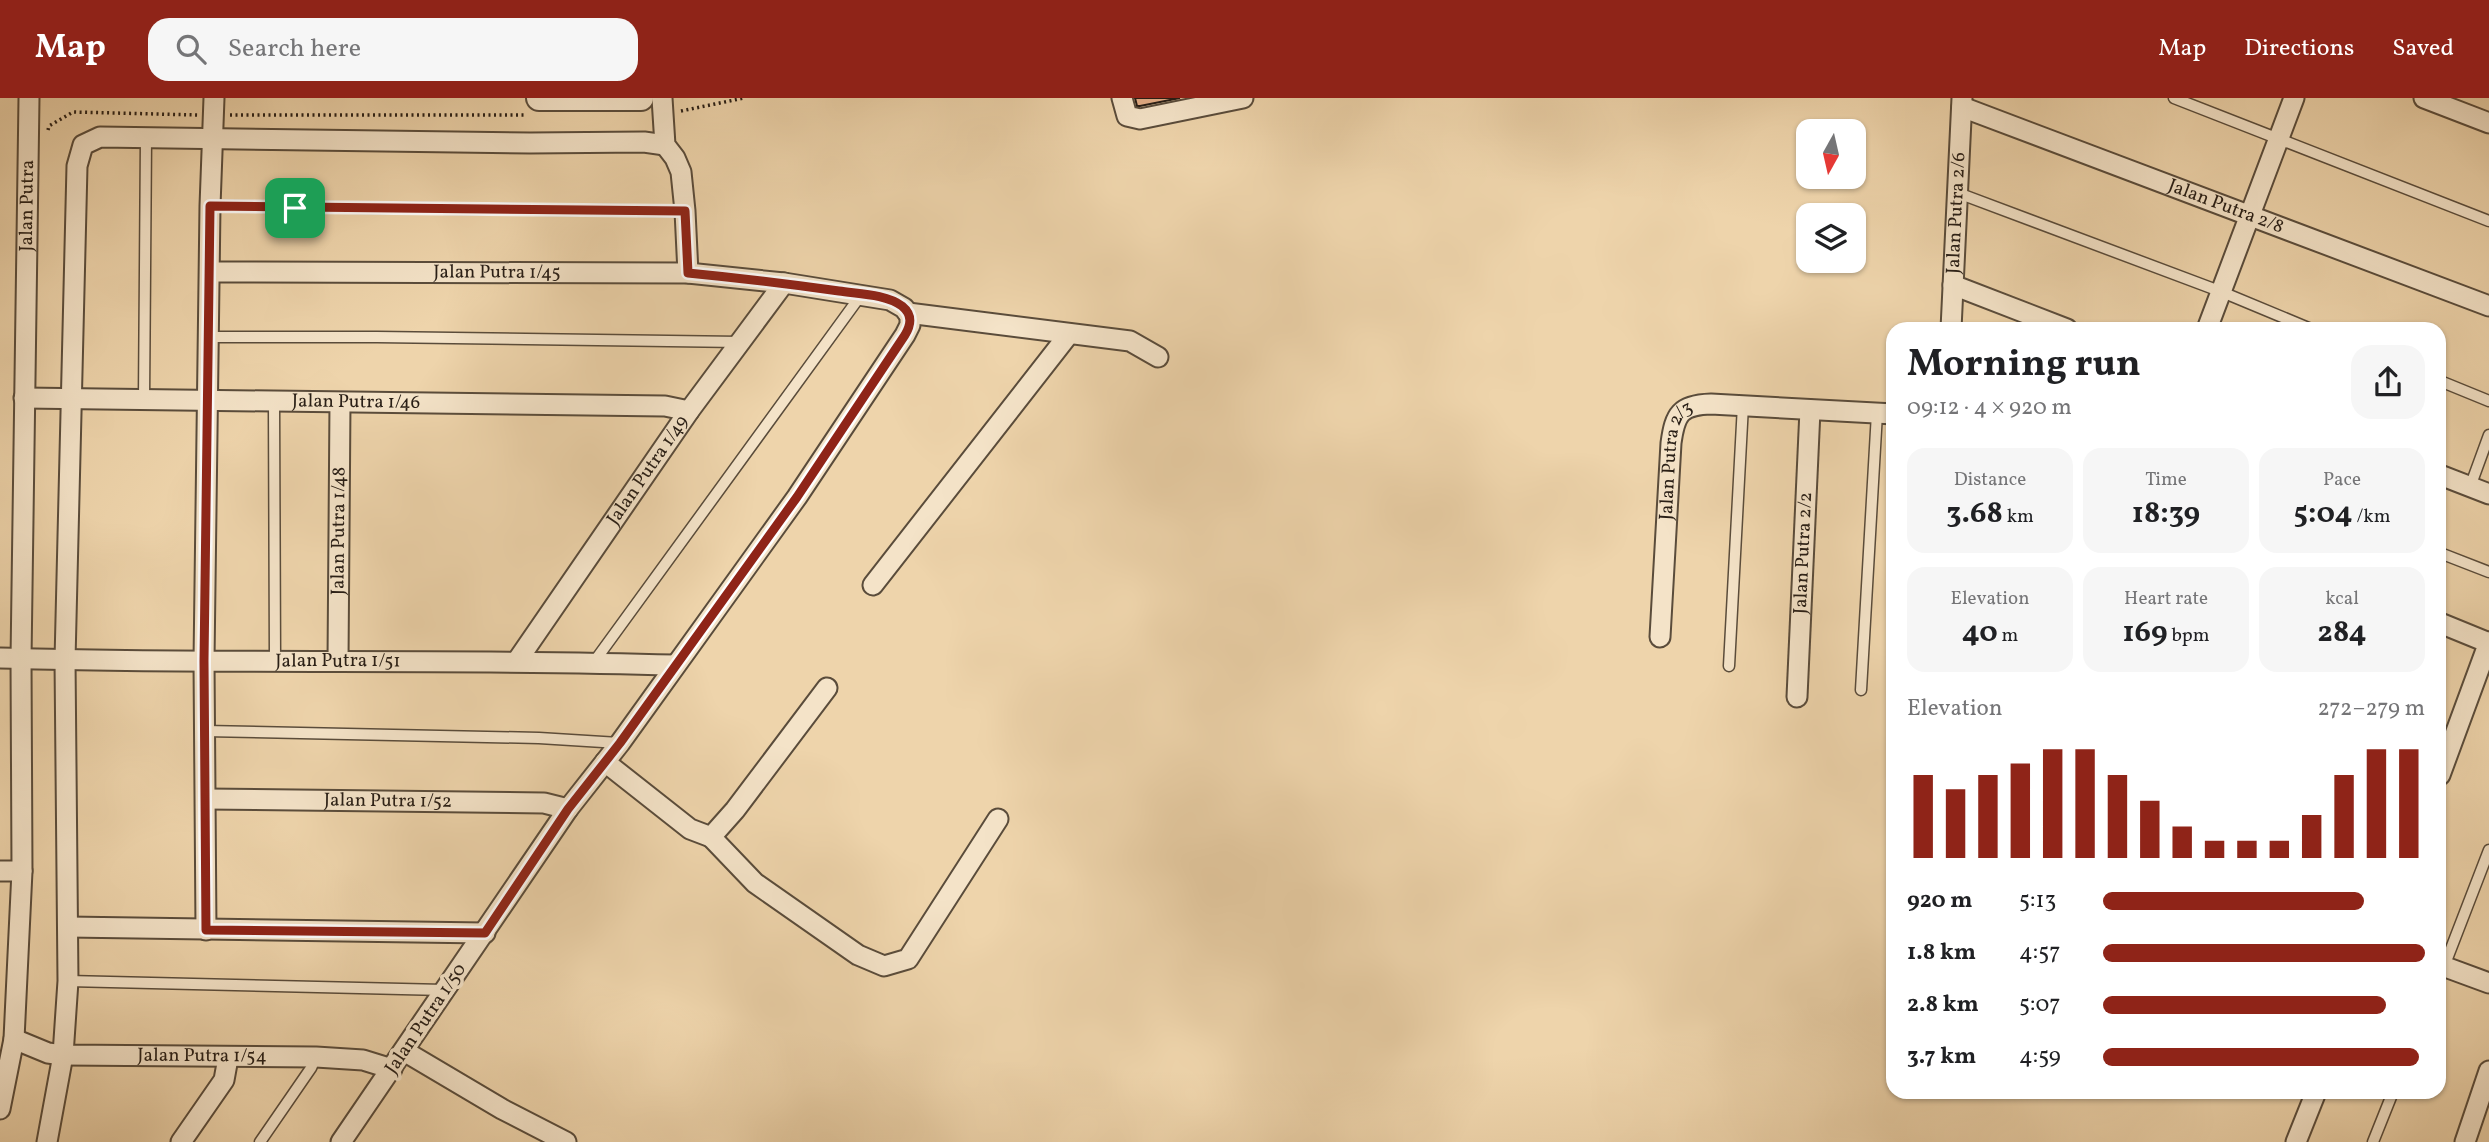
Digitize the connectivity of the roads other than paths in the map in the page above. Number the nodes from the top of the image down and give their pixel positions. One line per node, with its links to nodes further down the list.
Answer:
1 (29, 98): 40 (street, Jalan Putra)
2 (214, 98): 15 (street)
3 (539, 98): 4 (street)
4 (605, 98): 5 (street)
5 (641, 98)
6 (662, 98): 17 (street)
7 (1122, 98): 8 (street)
8 (1243, 98)
9 (2174, 98): 16 (lane)
10 (2294, 98): 16 (street)
11 (2424, 98): 13 (street)
12 (1962, 103): 18 (street, Jalan Putra 2/6); 21 (street, Jalan Putra 2/8)
13 (2489, 123)
14 (146, 138): 15 (street); 41 (street); 42 (lane)
15 (212, 139): 17 (street); 19 (street)
16 (2279, 139): 21 (street); 22 (lane)
17 (665, 145): 20 (street)
18 (1958, 193): 26 (street, Jalan Putra 2/6); 27 (lane)
19 (210, 206): 20 (lane); 23 (street)
20 (685, 211): 24 (street)
21 (2251, 216): 27 (street); 29 (street, Jalan Putra 2/8)
22 (2489, 221)
23 (210, 272): 24 (street, Jalan Putra 1/45); 36 (street)
24 (688, 273): 25 (street, Jalan Putra 1/45)
25 (784, 283): 28 (street); 37 (street, Jalan Putra 1/49)
26 (1953, 285): 31 (street, Jalan Putra 2/6); 32 (street)
27 (2222, 292): 33 (street); 34 (lane)
28 (861, 294): 30 (street); 68 (lane)
29 (2489, 306)
30 (908, 313): 35 (street); 69 (street, Jalan Putra 1/50)
31 (1951, 322)
32 (2049, 322)
33 (2210, 322)
34 (2294, 322)
35 (1069, 334): 38 (street); 57 (street)
36 (209, 337): 37 (lane); 44 (street)
37 (740, 342): 49 (street, Jalan Putra 1/49)
38 (1158, 357)
39 (2446, 383): 43 (lane)
40 (24, 398): 41 (street, Jalan Putra 1/46); 62 (street, Jalan Putra)
41 (71, 399): 42 (street, Jalan Putra 1/46); 63 (street)
42 (144, 400): 44 (street, Jalan Putra 1/46)
43 (2489, 401)
44 (209, 402): 45 (street, Jalan Putra 1/46); 64 (street)
45 (274, 402): 46 (street, Jalan Putra 1/46); 65 (lane)
46 (340, 403): 49 (street, Jalan Putra 1/46); 66 (street, Jalan Putra 1/48)
47 (1743, 405): 48 (street, Jalan Putra 2/3); 59 (street, Jalan Putra 2/3); 70 (lane)
48 (1810, 410): 50 (street, Jalan Putra 2/3); 73 (street, Jalan Putra 2/2)
49 (689, 411): 67 (street, Jalan Putra 1/49)
50 (1885, 413): 72 (lane)
51 (2489, 435): 53 (lane)
52 (2446, 477): 53 (street)
53 (2470, 487): 54 (street)
54 (2489, 494)
55 (2446, 555): 56 (lane)
56 (2489, 572)
57 (873, 585)
58 (2446, 625): 60 (street)
59 (1660, 637)
60 (2489, 643): 76 (street)
61 (0, 658): 62 (street, Jalan Putra 1/51)
62 (21, 659): 63 (street, Jalan Putra 1/51); 84 (street, Jalan Putra)
63 (65, 660): 64 (street, Jalan Putra 1/51); 85 (street)
64 (204, 661): 65 (street, Jalan Putra 1/51); 74 (street)
65 (275, 661): 66 (street, Jalan Putra 1/51)
66 (338, 661): 67 (street, Jalan Putra 1/51)
67 (517, 661): 68 (street, Jalan Putra 1/51)
68 (593, 663): 69 (street, Jalan Putra 1/51)
69 (674, 666): 75 (street, Jalan Putra 1/50)
70 (1729, 666)
71 (827, 688): 81 (street)
72 (1861, 690)
73 (1797, 696)
74 (205, 731): 75 (lane); 78 (street)
75 (620, 743): 77 (street, Jalan Putra 1/50)
76 (2446, 759)
77 (605, 762): 79 (street, Jalan Putra 1/50); 81 (street)
78 (206, 799): 79 (street, Jalan Putra 1/52); 86 (street)
79 (568, 809): 87 (street, Jalan Putra 1/50)
80 (998, 819): 81 (street)
81 (712, 837)
82 (2489, 850): 88 (lane)
83 (0, 871): 84 (street)
84 (22, 871): 93 (street, Jalan Putra)
85 (68, 927): 86 (street); 90 (street)
86 (206, 930): 87 (street)
87 (485, 933): 92 (street, Jalan Putra 1/50)
88 (2446, 958)
89 (2446, 971): 91 (street)
90 (68, 981): 92 (lane); 95 (street)
91 (2489, 983)
92 (444, 990): 94 (street, Jalan Putra 1/50)
93 (14, 1039): 95 (street, Jalan Putra 1/54); 102 (street, Jalan Putra)
94 (404, 1052): 98 (street, Jalan Putra 1/50); 107 (street)
95 (63, 1055): 97 (street, Jalan Putra 1/54); 103 (street)
96 (316, 1057): 97 (street, Jalan Putra 1/54); 98 (street, Jalan Putra 1/54); 105 (lane)
97 (229, 1058): 104 (street)
98 (392, 1069): 106 (street, Jalan Putra 1/50)
99 (2489, 1071): 110 (street)
100 (2313, 1099): 108 (street)
101 (2390, 1099): 109 (lane)
102 (0, 1109)
103 (47, 1142)
104 (181, 1142)
105 (260, 1142)
106 (341, 1142)
107 (566, 1142)
108 (2296, 1142)
109 (2373, 1142)
110 (2465, 1142)

